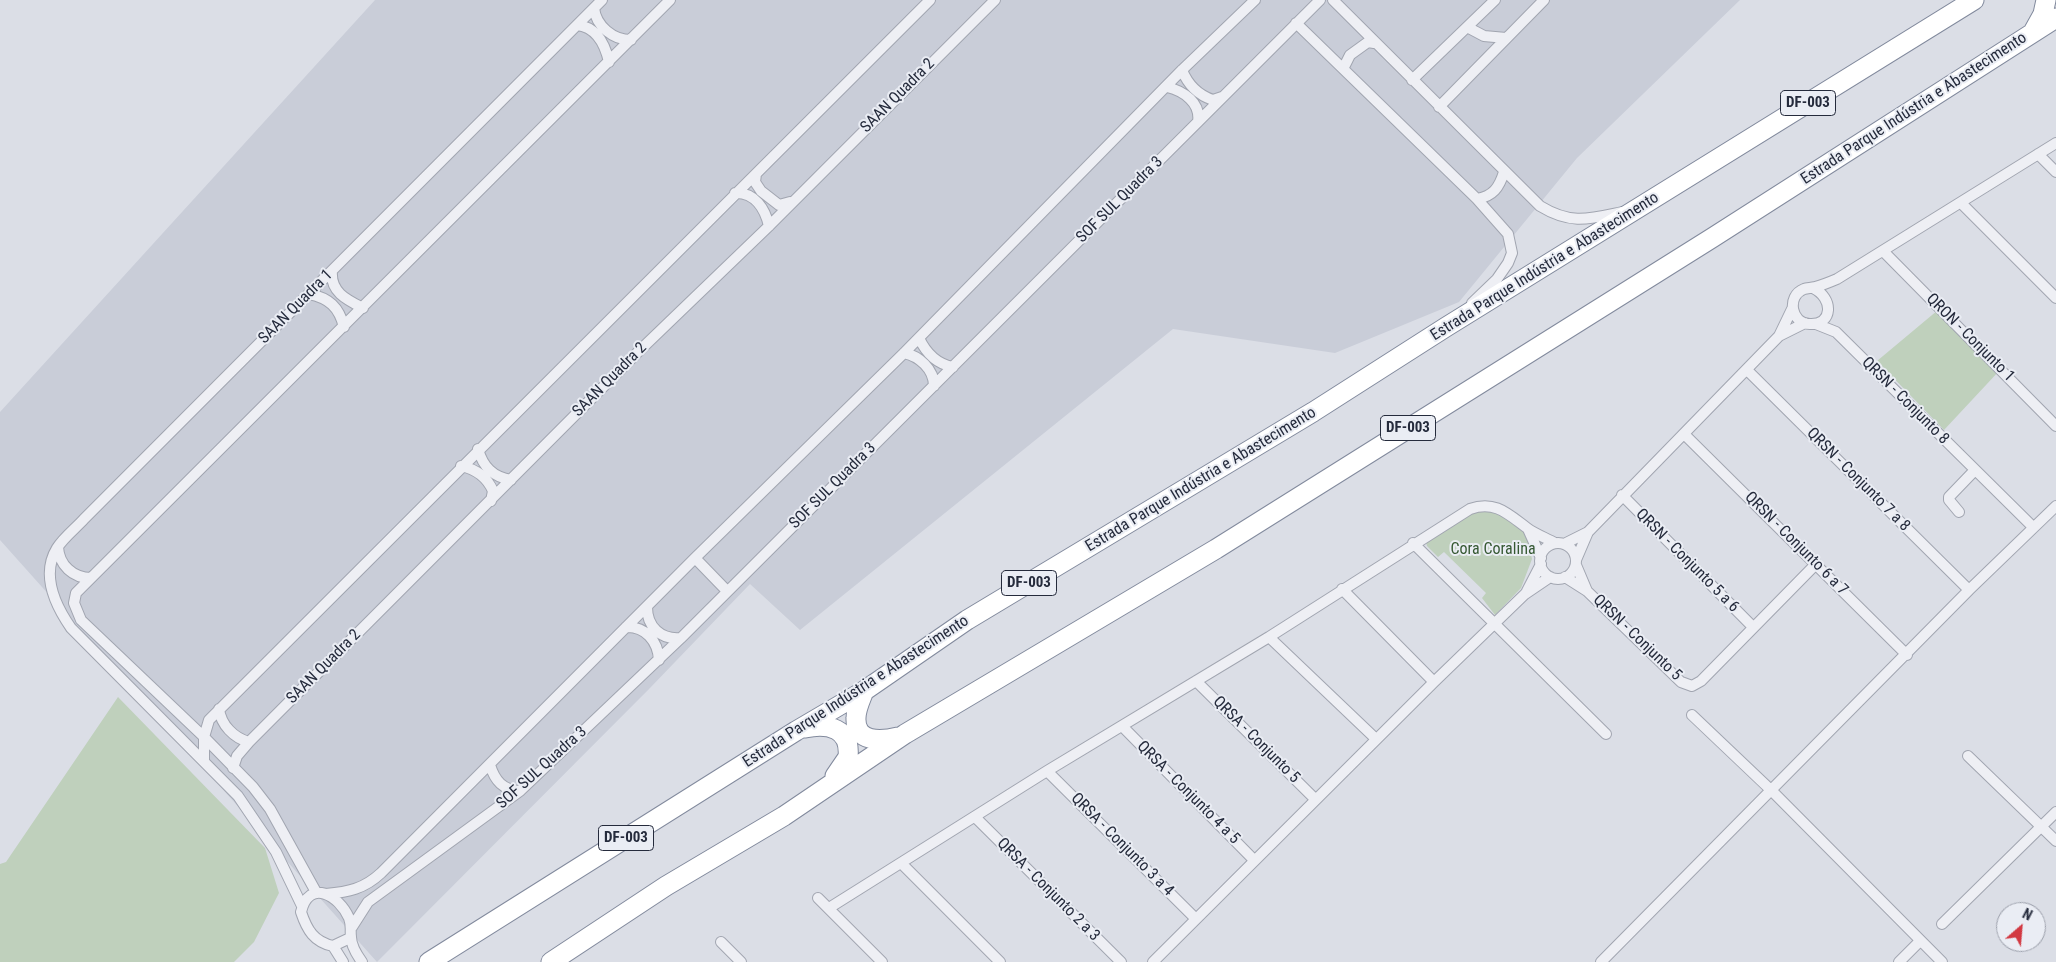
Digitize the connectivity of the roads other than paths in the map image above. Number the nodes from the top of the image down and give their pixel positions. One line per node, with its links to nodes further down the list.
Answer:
1 (602, 0): 12 (street, SAAN Quadra 1)
2 (670, 0): 19 (street)
3 (930, 0): 33 (street)
4 (995, 0): 36 (street, SAAN Quadra 2)
5 (1255, 0): 23 (street)
6 (1320, 0): 14 (street, SOF SUL Quadra 3)
7 (1333, 0): 20 (street)
8 (1495, 0): 16 (street)
9 (1543, 0): 18 (street)
10 (1974, 0): 38 (highway, Estrada Parque Indústria e Abastecimento / DF-003)
11 (2046, 0): 17 (highway)
12 (594, 8): 15 (street, SAAN Quadra 1); 19 (street)
13 (2056, 18): 17 (highway, Estrada Parque Indústria e Abastecimento / DF-003)
14 (1296, 23): 22 (street); 26 (street, SOF SUL Quadra 3)
15 (577, 25): 21 (street); 41 (street, SAAN Quadra 1)
16 (1467, 26): 18 (street); 24 (street)
17 (2033, 32): 106 (highway, Estrada Parque Indústria e Abastecimento / DF-003)
18 (1506, 38): 27 (street)
19 (631, 40): 21 (street)
20 (1374, 43): 22 (street); 24 (street)
21 (609, 62): 47 (street)
22 (1344, 67): 35 (street)
23 (1182, 70): 25 (street); 26 (street)
24 (1412, 80): 27 (street)
25 (1167, 87): 28 (street); 56 (street)
26 (1223, 97): 28 (street, SOF SUL Quadra 3)
27 (1438, 107): 31 (street)
28 (1198, 122): 58 (street, SOF SUL Quadra 3)
29 (2056, 143): 30 (street)
30 (2038, 154): 32 (street); 37 (street)
31 (1504, 172): 35 (street); 38 (street)
32 (2056, 172)
33 (756, 174): 34 (street); 36 (street)
34 (735, 193): 39 (street); 63 (street)
35 (1477, 198): 53 (street)
36 (791, 202): 39 (street, SAAN Quadra 2)
37 (1961, 203): 40 (street); 45 (street)
38 (1643, 207): 53 (highway, Estrada Parque Indústria e Abastecimento / DF-003)
39 (769, 226): 66 (street, SAAN Quadra 2)
40 (1883, 251): 42 (street); 61 (street, QRON - Conjunto 1)
41 (332, 271): 44 (street, SAAN Quadra 1); 47 (street)
42 (1837, 280): 43 (street); 46 (street)
43 (1813, 288): 46 (street); 48 (street)
44 (309, 294): 52 (street); 76 (street, SAAN Quadra 1)
45 (2056, 298)
46 (1828, 300): 49 (street)
47 (363, 308): 52 (street)
48 (1792, 310): 50 (street); 55 (street)
49 (1827, 313): 51 (street); 54 (street, QRSN - Conjunto 8)
50 (1805, 324): 51 (street); 55 (street)
51 (1816, 324): 54 (street, QRSN - Conjunto 8)
52 (344, 327): 83 (street)
53 (1446, 327): 99 (highway, Estrada Parque Indústria e Abastecimento / DF-003)
54 (1836, 332): 65 (street, QRSN - Conjunto 8)
55 (1779, 336): 59 (street)
56 (919, 338): 57 (street); 58 (street)
57 (904, 353): 60 (street); 77 (street)
58 (953, 367): 60 (street, SOF SUL Quadra 3)
59 (1747, 370): 62 (street); 85 (street, QRSN - Conjunto 7 a 8)
60 (934, 386): 86 (street, SOF SUL Quadra 3)
61 (2056, 426)
62 (1684, 434): 67 (street); 80 (street, QRSN - Conjunto 6 a 7)
63 (478, 450): 64 (street); 66 (street)
64 (461, 466): 68 (street); 100 (street)
65 (1975, 470): 70 (street); 71 (street, QRSN - Conjunto 8)
66 (511, 480): 68 (street, SAAN Quadra 2)
67 (1622, 495): 73 (street); 92 (street, QRSN - Conjunto 5 a 6)
68 (491, 501): 110 (street, SAAN Quadra 2)
69 (2056, 506): 71 (street)
70 (1959, 512)
71 (2033, 527): 85 (street)
72 (1528, 529): 74 (street); 75 (street); 78 (street)
73 (1588, 532): 75 (street); 79 (street)
74 (1413, 543): 84 (street); 90 (street)
75 (1559, 543): 78 (street); 79 (street)
76 (58, 547): 83 (street); 112 (street, SAAN Quadra 1)
77 (695, 558): 86 (street); 89 (street)
78 (1541, 561): 81 (street); 88 (street)
79 (1576, 562): 82 (street); 87 (street, QRSN - Conjunto 5)
80 (1816, 564): 92 (street); 95 (street, QRSN - Conjunto 6 a 7)
81 (1550, 577): 82 (street); 88 (street)
82 (1565, 577): 87 (street, QRSN - Conjunto 5)
83 (91, 578): 103 (street)
84 (1342, 589): 93 (street); 98 (street)
85 (1969, 590): 95 (street)
86 (727, 591): 94 (street, SOF SUL Quadra 3)
87 (1588, 591): 92 (street, QRSN - Conjunto 5)
88 (1525, 594): 90 (street)
89 (647, 607): 91 (street); 94 (street)
90 (1495, 624): 98 (street); 107 (street)
91 (626, 627): 96 (street); 113 (street)
92 (1753, 627)
93 (1269, 637): 97 (street); 109 (street)
94 (681, 638): 96 (street, SOF SUL Quadra 3)
95 (1907, 655): 118 (street)
96 (659, 660): 117 (street, SOF SUL Quadra 3)
97 (1196, 680): 104 (street); 119 (street, QRSA - Conjunto 5)
98 (1434, 682): 109 (street)
99 (864, 691): 105 (highway, Estrada Parque Indústria e Abastecimento / DF-003); 106 (highway)
100 (219, 709): 102 (street); 110 (street)
101 (1692, 715): 118 (street)
102 (209, 720): 103 (street); 108 (street)
103 (189, 723): 108 (street)
104 (1122, 726): 115 (street); 124 (street, QRSA - Conjunto 4 a 5)
105 (796, 731): 116 (highway); 139 (highway, Estrada Parque Indústria e Abastecimento / DF-003)
106 (905, 734): 116 (highway, Estrada Parque Indústria e Abastecimento / DF-003)
107 (1606, 734)
108 (204, 737): 112 (street); 114 (street)
109 (1376, 739): 119 (street)
110 (249, 742): 114 (street, SAAN Quadra 2)
111 (1968, 756): 122 (street)
112 (204, 761): 128 (street, SAAN Quadra 1)
113 (490, 765): 117 (street); 126 (street)
114 (233, 768): 126 (street)
115 (1047, 771): 121 (street); 130 (street, QRSA - Conjunto 3 a 4)
116 (830, 783): 140 (highway, Estrada Parque Indústria e Abastecimento / DF-003)
117 (520, 791): 132 (street, SOF SUL Quadra 3)
118 (1772, 791): 134 (street); 146 (street)
119 (1315, 799): 124 (street)
120 (2056, 812): 122 (street)
121 (975, 817): 125 (street); 144 (street, QRSA - Conjunto 2 a 3)
122 (2041, 826): 123 (street); 131 (street)
123 (2056, 841)
124 (1254, 860): 130 (street)
125 (901, 863): 129 (street); 143 (street)
126 (321, 893): 128 (street); 132 (street)
127 (818, 898): 129 (street)
128 (302, 906): 136 (street)
129 (829, 908): 142 (street)
130 (1196, 919): 145 (street)
131 (1942, 924)
132 (352, 927): 133 (street)
133 (350, 938): 136 (street); 138 (street)
134 (1920, 940): 147 (street); 148 (street)
135 (721, 942): 141 (street)
136 (333, 946): 137 (street)
137 (342, 962)
138 (362, 962)
139 (429, 962)
140 (551, 962)
141 (741, 962)
142 (882, 962)
143 (1000, 962)
144 (1120, 962)
145 (1153, 962)
146 (1601, 962)
147 (1899, 962)
148 (1942, 962)

